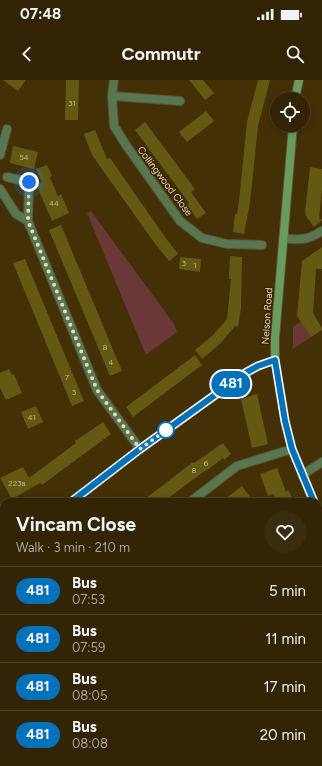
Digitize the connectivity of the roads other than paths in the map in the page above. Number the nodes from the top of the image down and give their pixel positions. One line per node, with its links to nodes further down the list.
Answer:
1 (114, 80): 4 (street, Collingwood Close)
2 (299, 80): 3 (main road)
3 (297, 92)
4 (112, 96): 5 (street); 15 (street, Collingwood Close)
5 (180, 101)
6 (7, 129): 8 (street)
7 (292, 132): 14 (main road, Nelson Road)
8 (0, 155)
9 (7, 177): 12 (street)
10 (0, 189): 11 (street)
11 (4, 202): 12 (street)
12 (28, 221): 17 (street)
13 (322, 231): 14 (street)
14 (283, 239): 16 (main road, Nelson Road)
15 (262, 245)
16 (275, 360): 17 (main road); 18 (main road, Nelson Road)
17 (140, 449): 21 (main road)
18 (292, 449): 20 (main road, Nelson Road); 22 (street)
19 (322, 462): 20 (street)
20 (302, 475): 23 (main road, Nelson Road)
21 (76, 498)
22 (195, 498)
23 (312, 498)

